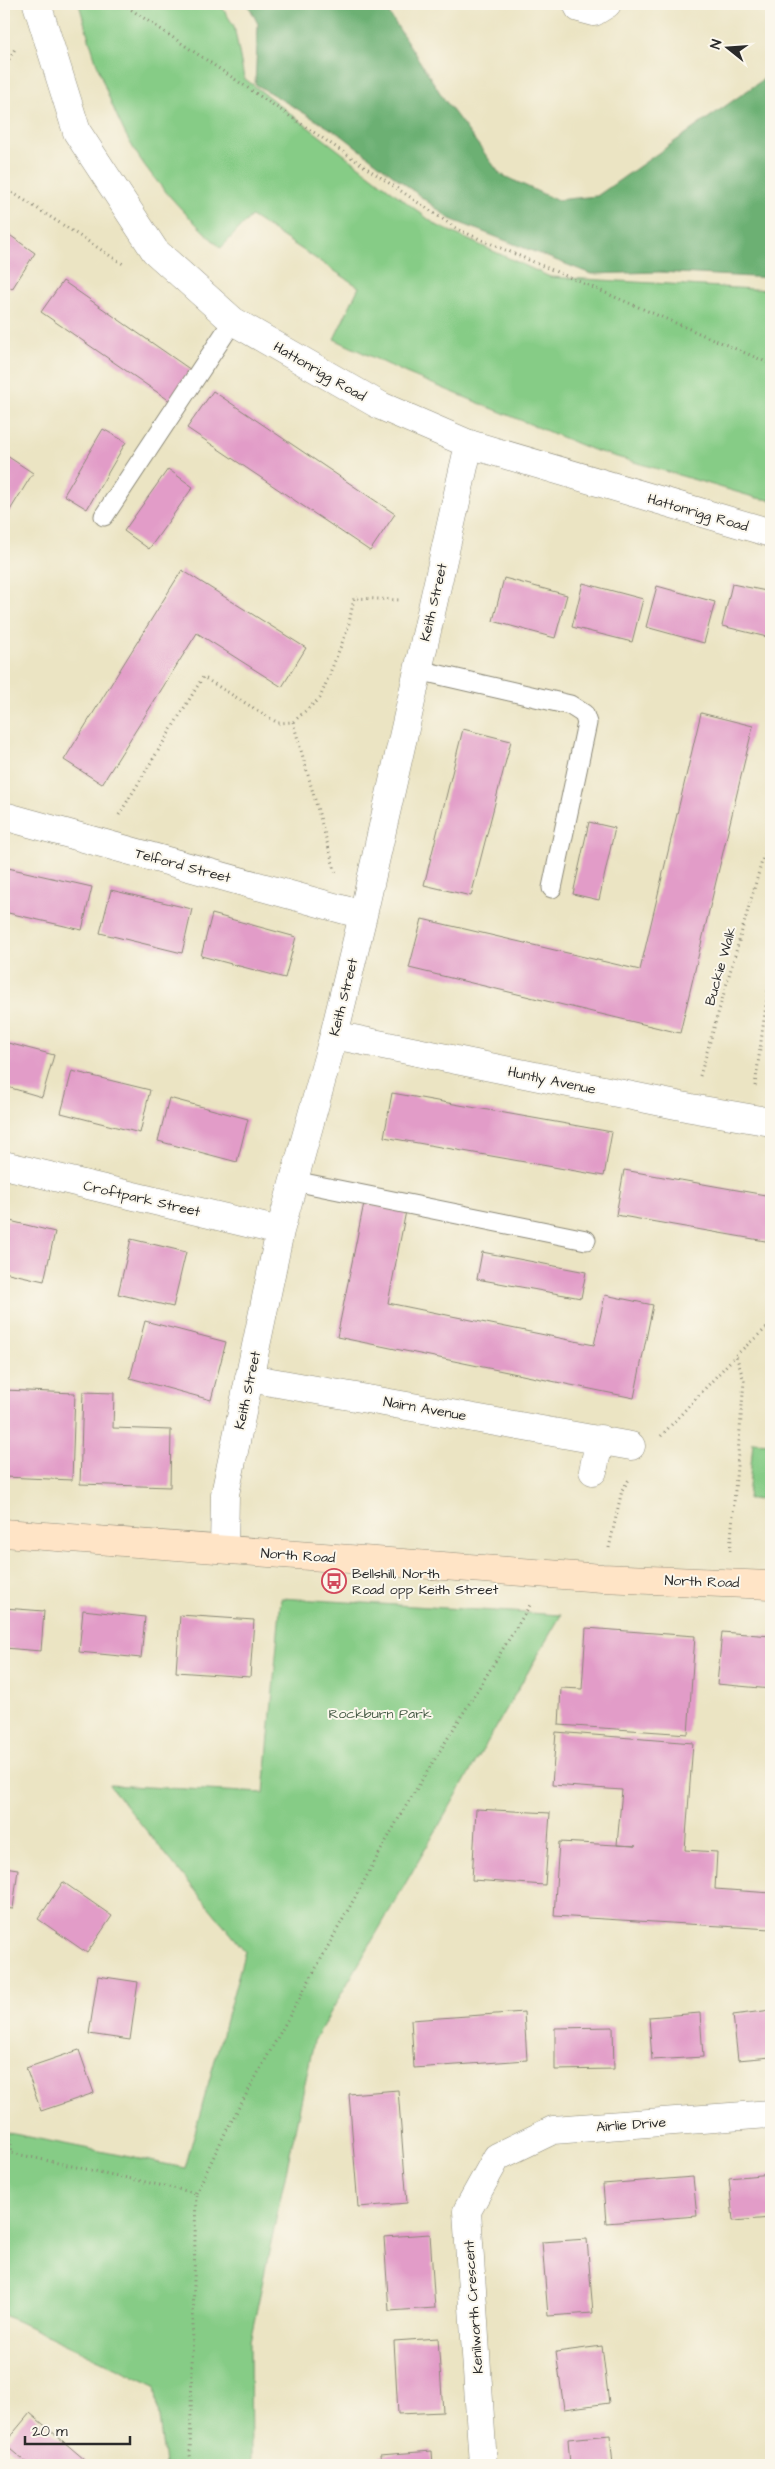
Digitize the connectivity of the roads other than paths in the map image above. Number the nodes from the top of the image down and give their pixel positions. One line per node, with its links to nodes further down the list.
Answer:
1 (37, 4): 4 (street, Hattonrigg Road)
2 (577, 4): 3 (street)
3 (607, 4)
4 (233, 321): 5 (street, Hattonrigg Road); 6 (lane)
5 (469, 444): 7 (street, Hattonrigg Road); 8 (street, Keith Street)
6 (104, 516)
7 (771, 533)
8 (418, 670): 10 (lane); 11 (street, Keith Street)
9 (4, 816): 11 (street, Telford Street)
10 (552, 888)
11 (363, 914): 12 (street, Keith Street)
12 (334, 1035): 13 (street, Huntly Avenue); 15 (street, Keith Street)
13 (761, 1121)
14 (4, 1165): 16 (street, Croftpark Street)
15 (294, 1182): 16 (street, Keith Street); 17 (lane)
16 (280, 1231): 18 (street, Keith Street)
17 (586, 1240)
18 (249, 1378): 19 (street, Nairn Avenue); 23 (street, Keith Street)
19 (600, 1439): 20 (street, Nairn Avenue); 21 (street)
20 (630, 1446)
21 (593, 1471)
22 (4, 1533): 23 (main road, North Road)
23 (224, 1549): 24 (main road, North Road)
24 (771, 1585)
25 (771, 2114): 26 (street, Airlie Drive)
26 (497, 2157): 27 (street, Kenilworth Crescent)
27 (483, 2465)

